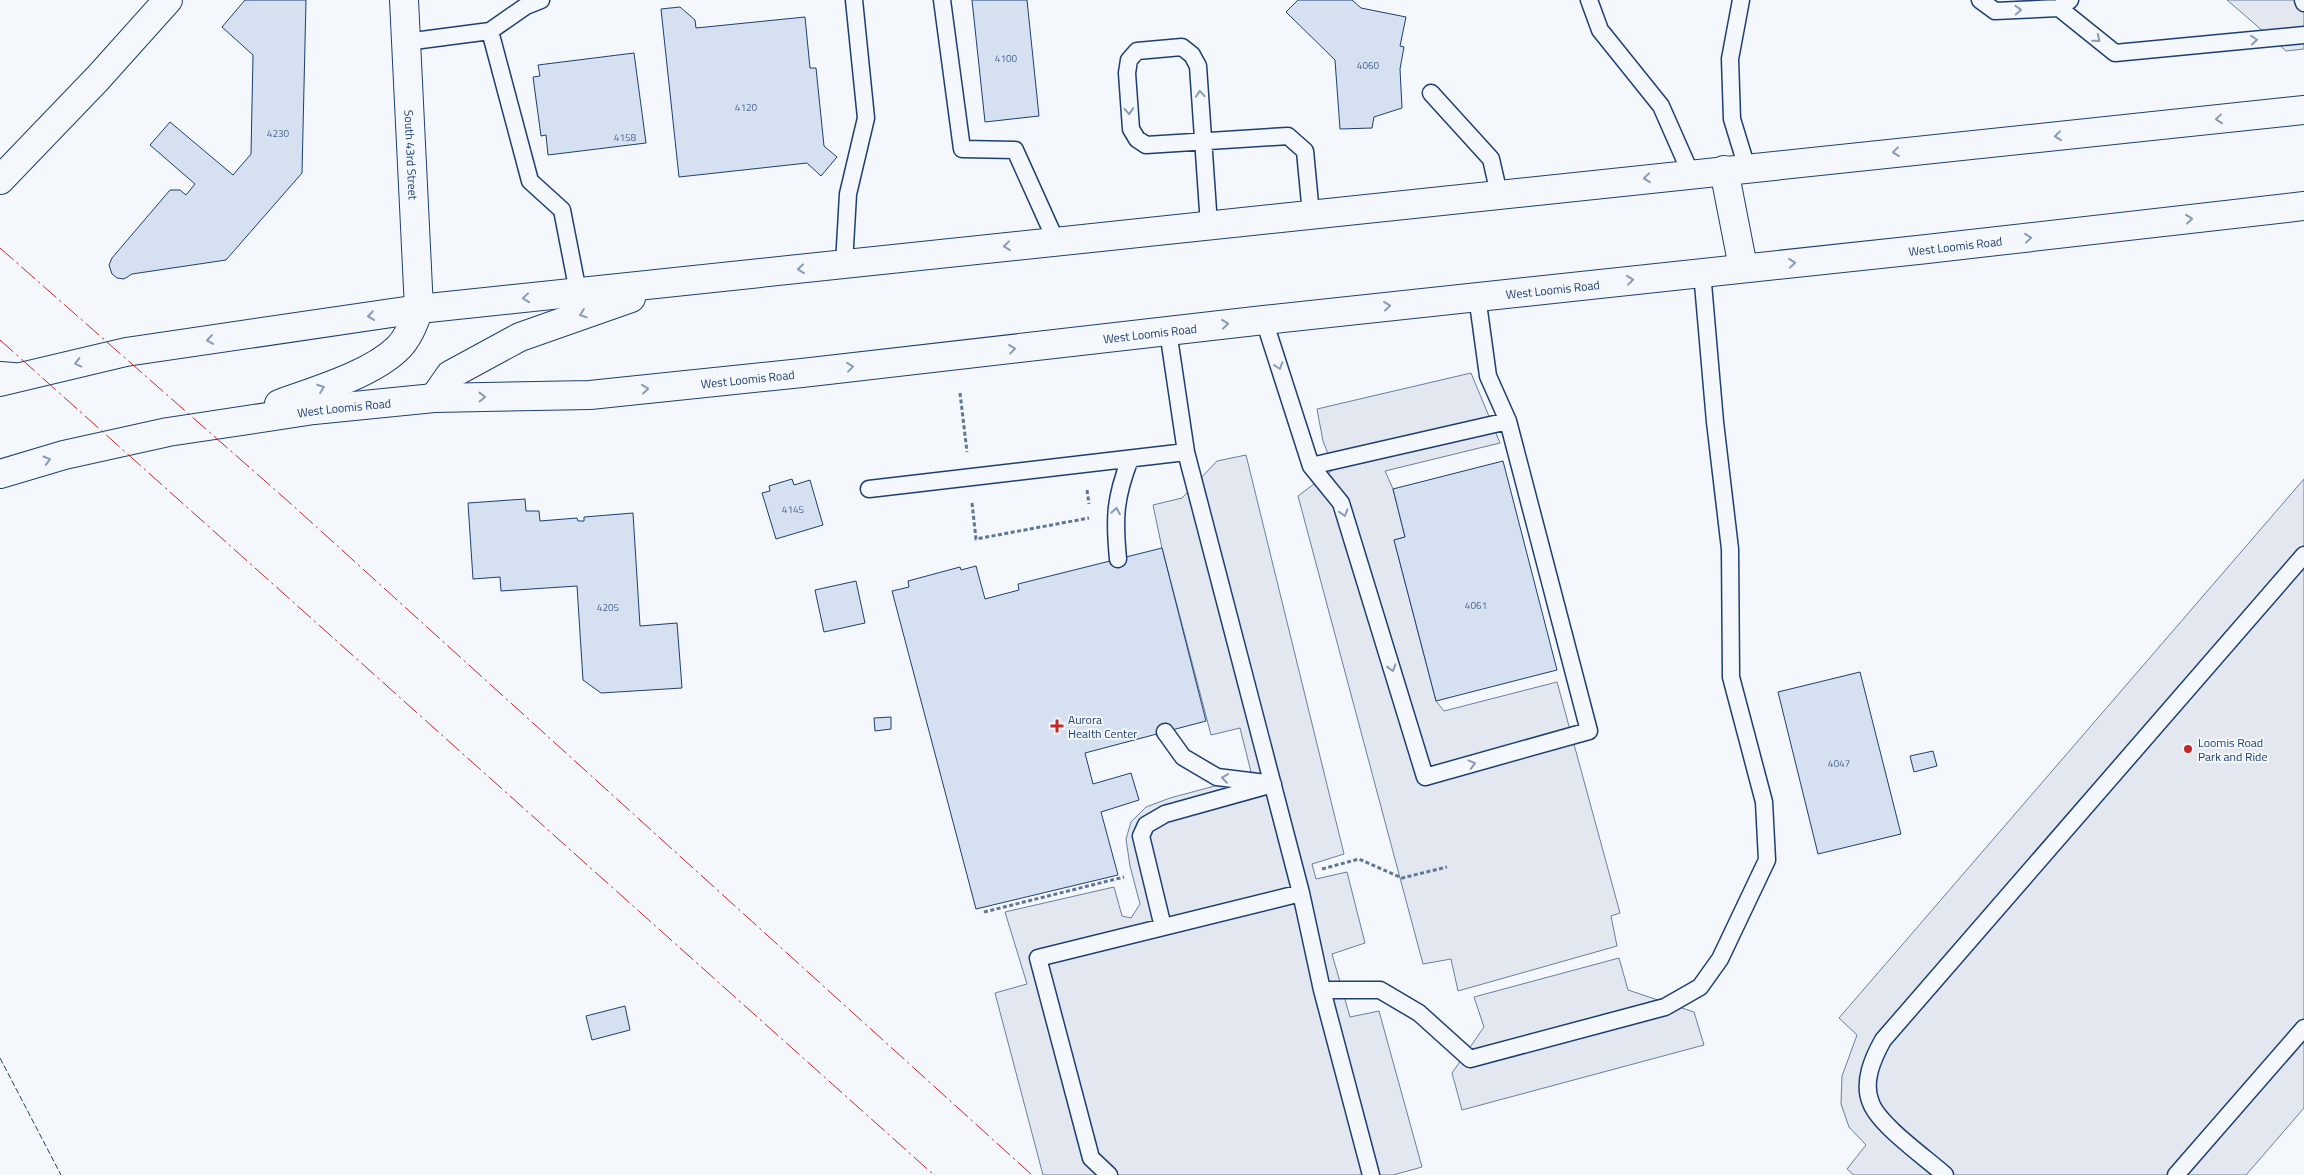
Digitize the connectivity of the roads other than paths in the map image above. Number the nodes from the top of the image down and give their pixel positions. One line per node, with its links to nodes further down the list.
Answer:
1 (168, 0): 18 (main road)
2 (404, 0): 12 (main road, South 43rd Street)
3 (541, 0): 10 (lane)
4 (854, 0): 24 (lane)
5 (942, 0): 23 (lane)
6 (1589, 0): 17 (lane)
7 (1741, 0): 16 (lane)
8 (1980, 0): 9 (lane, one-way to 9)
9 (2064, 4): 11 (lane, one-way to 11)
10 (490, 30): 12 (lane); 28 (lane)
11 (2304, 35)
12 (406, 42): 30 (main road, South 43rd Street)
13 (1431, 93): 19 (lane)
14 (2304, 110): 16 (main road, one-way to 16)
15 (1204, 143): 15 (lane, one-way to 15); 21 (lane); 22 (lane)
16 (1735, 169): 17 (main road); 25 (main road)
17 (1691, 174): 19 (main road, one-way to 19)
18 (0, 180)
19 (1499, 194): 21 (main road)
20 (2304, 206): 25 (main road, West Loomis Road, one-way to 20)
21 (1311, 214): 22 (main road)
22 (1209, 225): 23 (main road)
23 (1056, 241): 24 (main road, one-way to 24)
24 (844, 264): 27 (main road, one-way to 27)
25 (1742, 267): 26 (main road, West Loomis Road)
26 (1702, 272): 29 (main road, West Loomis Road, one-way to 26); 48 (lane)
27 (679, 282): 28 (main road); 34 (main road, one-way to 34)
28 (578, 292): 30 (main road, one-way to 30)
29 (1477, 296): 31 (main road, West Loomis Road, one-way to 29); 35 (lane)
30 (419, 309): 33 (main road, one-way to 33); 36 (main road, one-way to 30)
31 (1264, 320): 32 (main road, West Loomis Road, one-way to 31); 39 (lane, one-way to 39)
32 (1168, 331): 34 (main road, West Loomis Road, one-way to 32); 37 (lane)
33 (4, 378)
34 (434, 398): 36 (main road, West Loomis Road)
35 (1508, 422): 39 (lane); 39 (lane, one-way to 35)
36 (226, 423): 40 (main road, West Loomis Road, one-way to 36)
37 (1186, 452): 38 (lane); 45 (lane)
38 (1130, 458): 41 (lane); 43 (lane, one-way to 38)
39 (1311, 466)
40 (0, 474)
41 (869, 489)
42 (2304, 555): 52 (lane)
43 (1118, 559)
44 (1165, 732): 45 (lane, one-way to 44)
45 (1273, 784): 46 (lane); 47 (lane)
46 (1301, 893): 47 (lane); 48 (lane)
47 (1163, 927): 50 (lane)
48 (1322, 990): 51 (lane)
49 (2304, 1028): 53 (lane)
50 (1109, 1175)
51 (1370, 1175)
52 (1945, 1175)
53 (2176, 1175)

